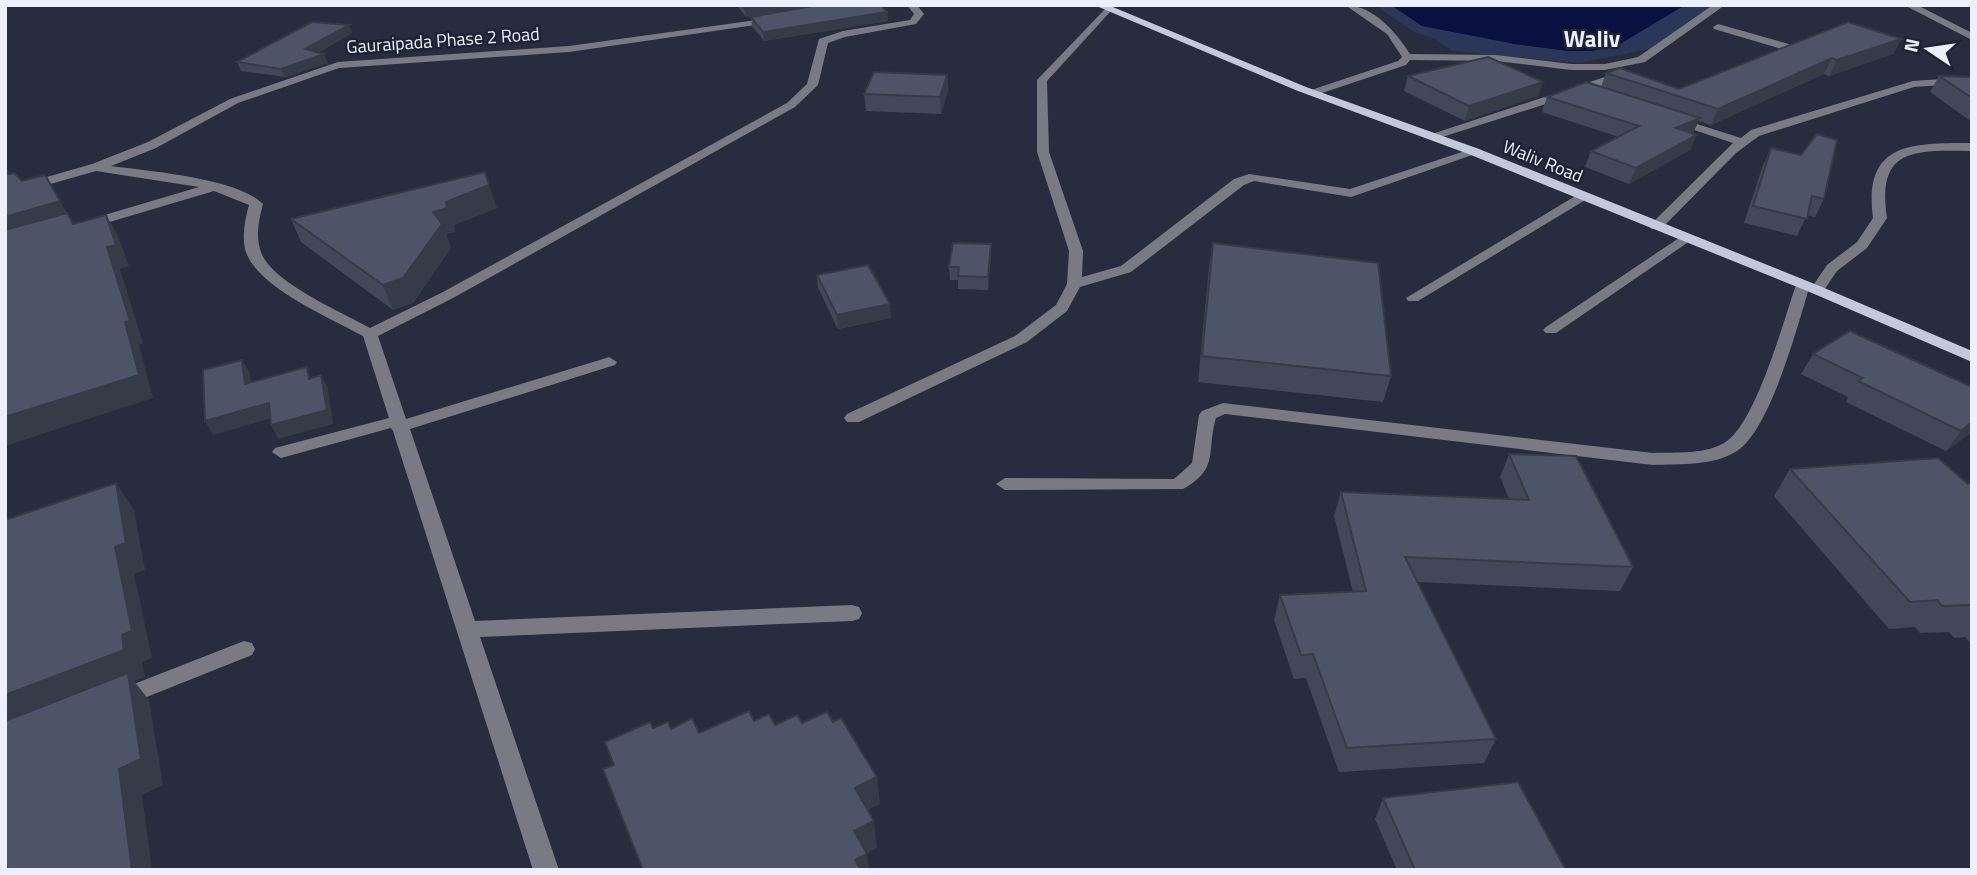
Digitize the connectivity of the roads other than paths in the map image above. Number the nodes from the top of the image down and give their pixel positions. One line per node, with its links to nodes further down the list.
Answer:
1 (912, 5): 34 (street)
2 (1350, 5): 11 (street)
3 (1720, 5): 11 (street)
4 (1909, 5): 7 (street)
5 (1103, 8): 16 (main road, Waliv Road); 30 (street)
6 (794, 16): 23 (street, Gauraipada Phase 2 Road)
7 (1942, 23): 8 (street); 10 (street)
8 (1972, 23)
9 (1718, 27): 12 (street)
10 (1972, 37)
11 (1407, 57): 16 (street)
12 (1771, 60)
13 (1634, 79): 15 (street)
14 (1972, 80): 20 (street)
15 (1581, 90): 17 (street); 19 (street)
16 (1312, 93): 19 (main road, Waliv Road)
17 (1605, 98)
18 (1667, 118): 20 (street)
19 (1432, 136): 22 (main road, Waliv Road)
20 (1741, 142): 27 (street)
21 (1972, 147): 31 (street)
22 (1475, 152): 26 (main road, Waliv Road); 30 (street)
23 (96, 167): 24 (street); 25 (street, Gauraipada Phase 2 Road)
24 (214, 187): 28 (street); 34 (street)
25 (5, 192)
26 (1582, 196): 27 (main road, Waliv Road); 32 (street)
27 (1656, 226): 29 (main road, Waliv Road)
28 (71, 230)
29 (1685, 238): 31 (main road, Waliv Road); 33 (street)
30 (1074, 284): 37 (street)
31 (1810, 287): 35 (main road, Waliv Road); 40 (street)
32 (1413, 299)
33 (1551, 330)
34 (370, 334): 38 (street)
35 (1972, 357)
36 (609, 362): 38 (street)
37 (853, 418)
38 (398, 424): 39 (street); 42 (street)
39 (281, 452)
40 (1005, 484)
41 (852, 613): 42 (street)
42 (466, 629): 45 (street)
43 (244, 649): 44 (street)
44 (93, 710)
45 (546, 870)

